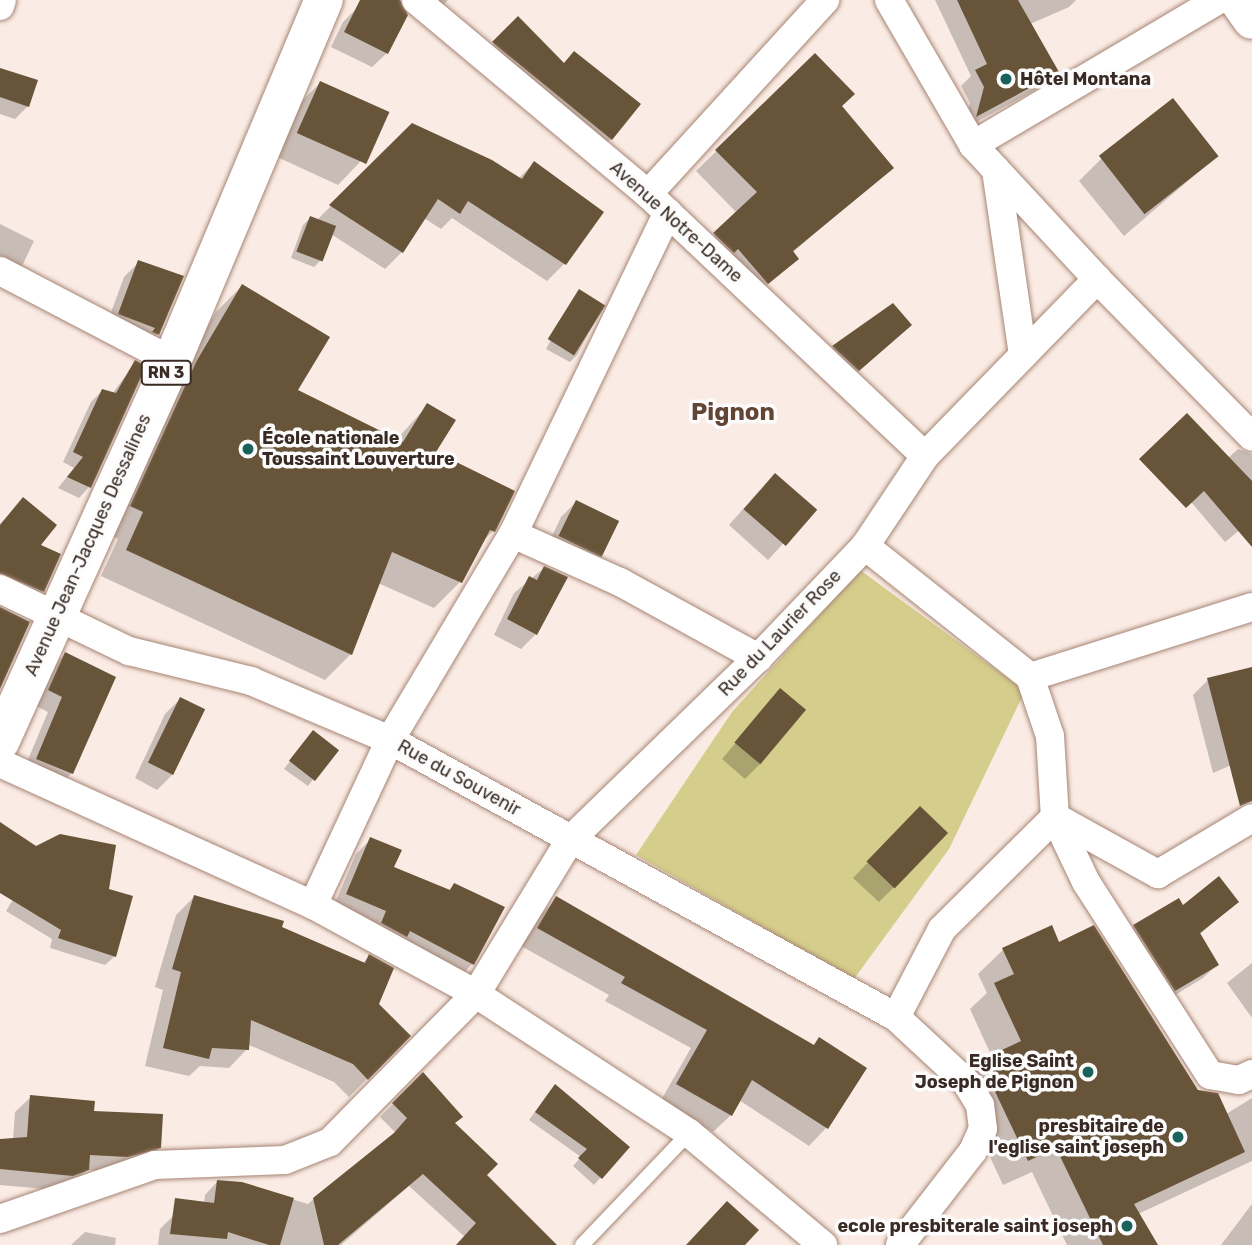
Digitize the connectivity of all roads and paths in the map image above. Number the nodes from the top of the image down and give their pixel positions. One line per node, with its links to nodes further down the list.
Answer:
1 (2, 0): 8 (street)
2 (324, 0): 16 (main road, Avenue Jean-Jacques Dessalines / RN 3)
3 (416, 0): 12 (street, Avenue Notre-Dame)
4 (824, 0): 12 (street)
5 (889, 0): 10 (street)
6 (1218, 0): 10 (street)
7 (1238, 0): 9 (main road)
8 (0, 6)
9 (1252, 20)
10 (974, 145): 11 (street)
11 (996, 170): 14 (street); 15 (street)
12 (658, 203): 18 (street, Avenue Notre-Dame); 19 (street)
13 (0, 271): 16 (street)
14 (1097, 279): 15 (street, Rue du Laurier Rose); 17 (street)
15 (1023, 355): 18 (street, Rue du Laurier Rose)
16 (172, 361): 23 (main road, Avenue Jean-Jacques Dessalines / RN 3)
17 (1252, 437)
18 (925, 456): 20 (street, Rue du Laurier Rose)
19 (513, 534): 24 (street); 26 (street)
20 (865, 546): 24 (street, Rue du Laurier Rose); 25 (street)
21 (0, 589): 23 (street, Rue du Souvenir)
22 (1252, 607): 25 (street)
23 (55, 615): 26 (street, Rue du Souvenir); 27 (main road, Avenue Jean-Jacques Dessalines / RN 3)
24 (758, 658): 31 (street, Rue du Laurier Rose)
25 (1030, 677): 29 (street)
26 (390, 740): 31 (street, Rue du Souvenir); 32 (street)
27 (0, 742)
28 (0, 764): 32 (street)
29 (1055, 817): 30 (street); 34 (street); 35 (street)
30 (1252, 818)
31 (570, 840): 33 (street, Rue du Laurier Rose); 34 (street, Rue du Souvenir)
32 (313, 905): 33 (street)
33 (476, 994): 36 (street); 37 (street, Rue du Laurier Rose)
34 (896, 1017): 40 (street, Rue du Souvenir)
35 (1252, 1074)
36 (689, 1133): 38 (lane); 39 (street)
37 (0, 1219)
38 (582, 1245)
39 (823, 1245)
40 (900, 1245)

